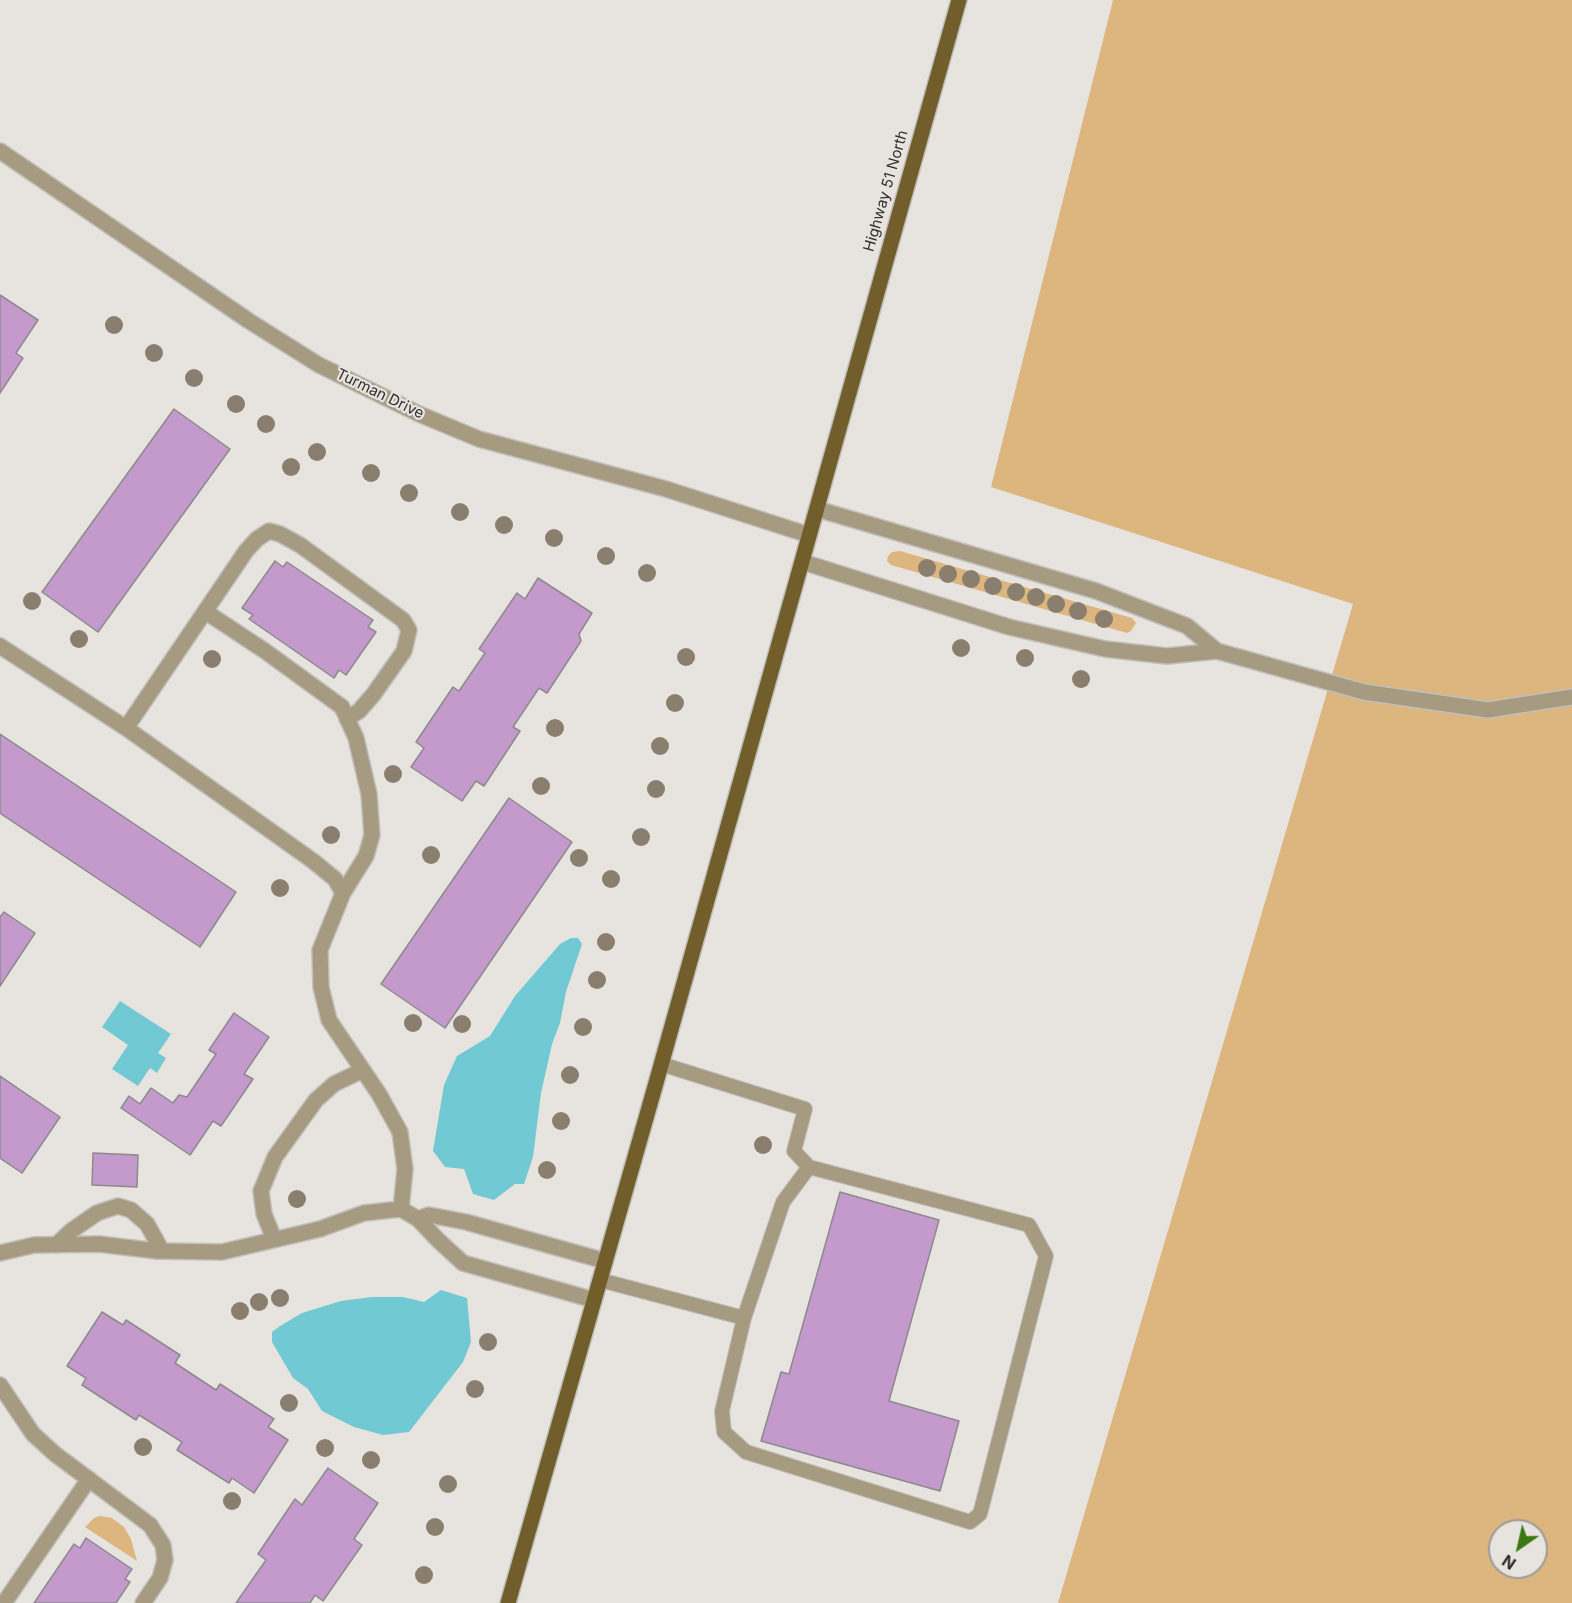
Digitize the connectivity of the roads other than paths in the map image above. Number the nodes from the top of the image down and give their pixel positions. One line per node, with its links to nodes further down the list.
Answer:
1 (959, 0): 3 (main road, Highway 51 North)
2 (0, 151): 4 (street, Turman Drive)
3 (817, 509): 4 (main road, Highway 51 North); 8 (street)
4 (809, 535): 5 (main road, Highway 51 North)
5 (803, 562): 8 (street); 13 (main road, Highway 51 North)
6 (206, 612): 10 (street); 10 (street); 11 (street)
7 (0, 646): 11 (street)
8 (1217, 651): 9 (street)
9 (1572, 697)
10 (347, 719): 12 (street)
11 (126, 728): 12 (street)
12 (343, 893): 14 (street)
13 (661, 1064): 15 (lane); 22 (main road, Highway 51 North)
14 (363, 1070): 16 (street); 18 (street)
15 (808, 1167): 25 (lane); 25 (lane)
16 (401, 1209): 17 (street); 18 (street)
17 (418, 1219): 22 (street); 24 (street)
18 (274, 1239): 20 (street)
19 (57, 1245): 20 (street); 20 (street); 21 (street)
20 (162, 1251)
21 (0, 1253)
22 (605, 1261): 23 (main road, Highway 51 North)
23 (600, 1280): 24 (main road, Highway 51 North); 25 (lane)
24 (594, 1300): 30 (main road, Highway 51 North)
25 (744, 1318)
26 (0, 1385): 27 (street)
27 (89, 1479): 28 (street); 29 (street)
28 (4, 1603)
29 (143, 1603)
30 (508, 1603)

